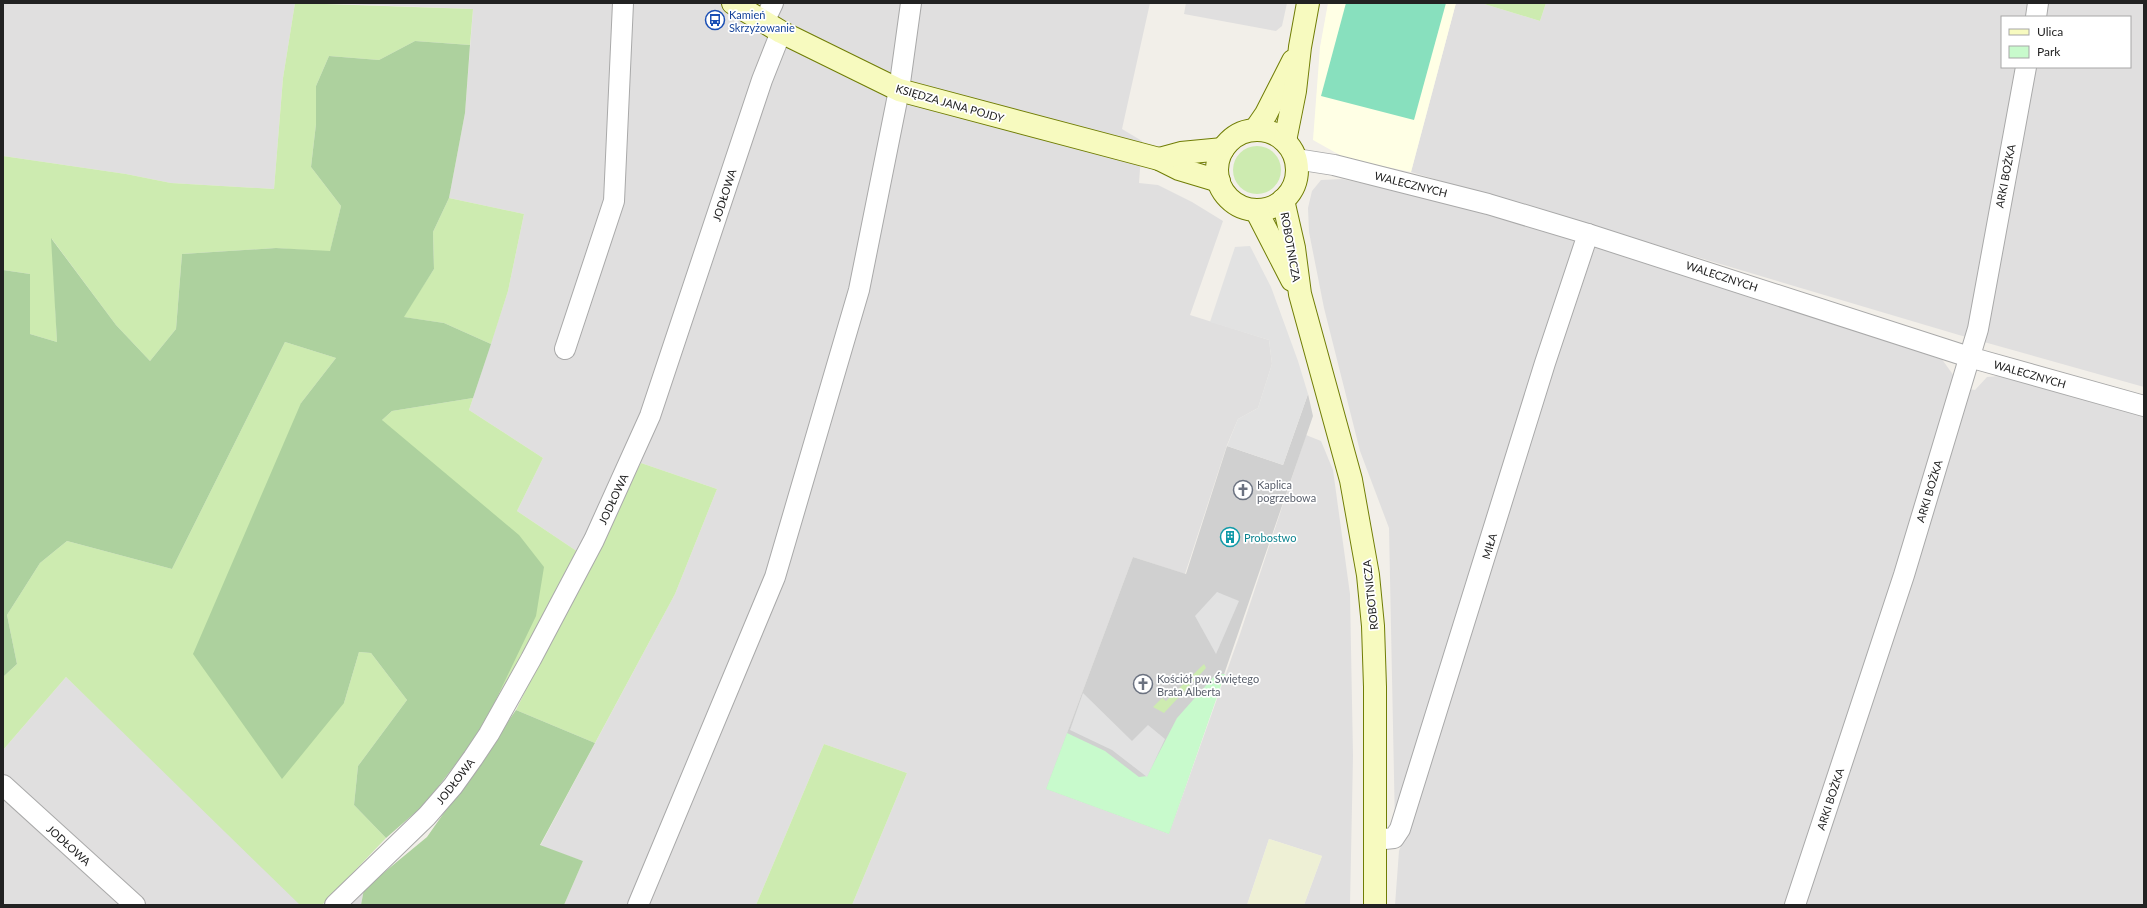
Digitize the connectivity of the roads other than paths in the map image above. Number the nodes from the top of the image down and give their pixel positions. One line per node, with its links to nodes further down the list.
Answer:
1 (623, 3): 20 (street)
2 (733, 3): 7 (street, KSIĘDZA JANA POJDY)
3 (911, 3): 10 (street)
4 (1308, 3): 8 (street)
5 (2038, 3): 6 (street)
6 (2036, 16)
7 (773, 19): 10 (street, KSIĘDZA JANA POJDY); 26 (street, JODŁOWA)
8 (1300, 47): 11 (street); 13 (street)
9 (2026, 68): 21 (street, ARKI BOŻKA)
10 (899, 90): 14 (street, KSIĘDZA JANA POJDY); 27 (street)
11 (1254, 130): 12 (street); 13 (street)
12 (1223, 149): 14 (street); 15 (street)
13 (1291, 150): 16 (street); 18 (street, WALECZNYCH)
14 (1159, 160): 15 (street, KSIĘDZA JANA POJDY)
15 (1219, 181): 17 (street)
16 (1283, 200): 17 (street); 19 (street, ROBOTNICZA)
17 (1256, 210): 19 (street, ROBOTNICZA)
18 (1588, 234): 21 (street, WALECZNYCH); 24 (street, MIŁA)
19 (1300, 294): 24 (street, ROBOTNICZA)
20 (565, 348)
21 (1969, 357): 22 (street, WALECZNYCH); 29 (street, ARKI BOŻKA)
22 (2144, 406)
23 (3, 785): 25 (street, JODŁOWA)
24 (1375, 840): 28 (street, ROBOTNICZA)
25 (135, 905)
26 (335, 905)
27 (638, 905)
28 (1374, 905)
29 (1795, 905)

